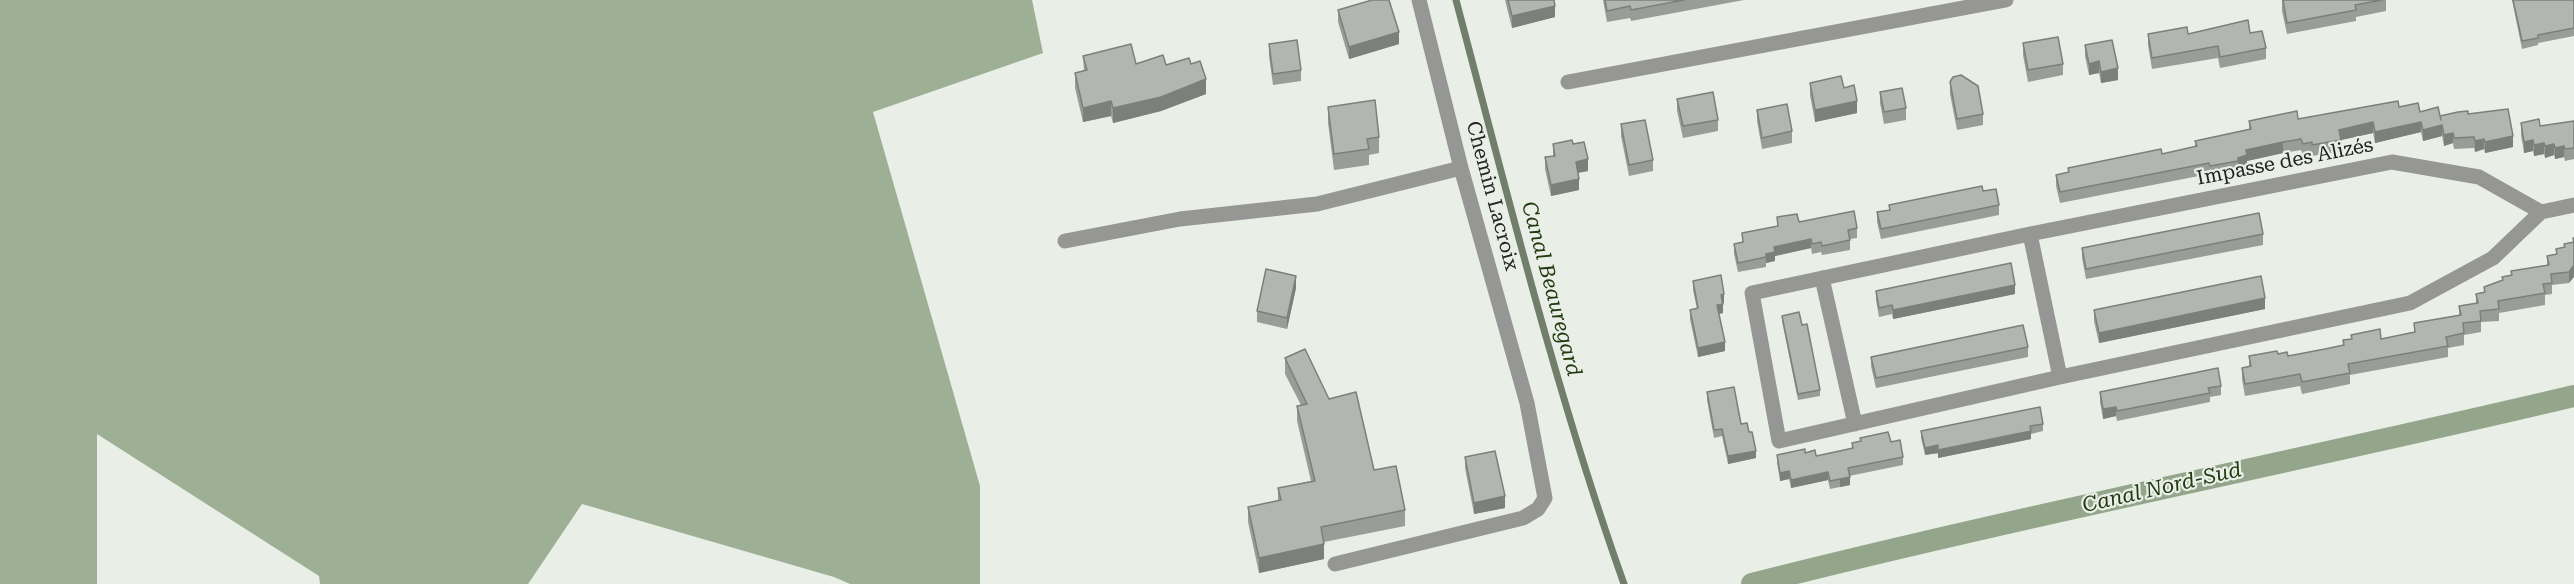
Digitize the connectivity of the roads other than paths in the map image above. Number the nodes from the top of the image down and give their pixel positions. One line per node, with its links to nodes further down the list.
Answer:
1 (1419, 0): 4 (street, Chemin Lacroix)
2 (2006, 0): 3 (street)
3 (1568, 82)
4 (1461, 168): 8 (street); 12 (street, Chemin Lacroix)
5 (2574, 205): 6 (street)
6 (2541, 212): 7 (street, Impasse des Alizés); 10 (street, Impasse des Alizés)
7 (2030, 234): 9 (street, Impasse des Alizés); 10 (street)
8 (1065, 241)
9 (1822, 278): 11 (street); 11 (street, Impasse des Alizés)
10 (2060, 377): 11 (street, Impasse des Alizés)
11 (1855, 424)
12 (1335, 564)

